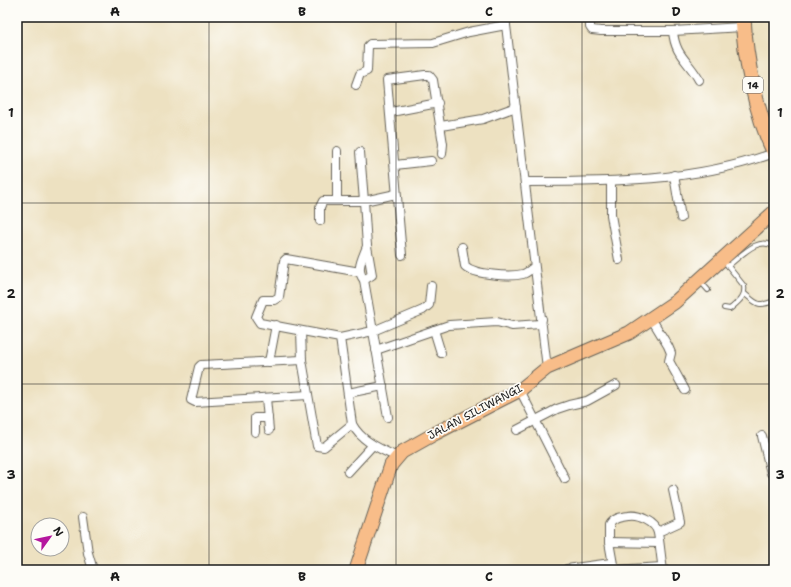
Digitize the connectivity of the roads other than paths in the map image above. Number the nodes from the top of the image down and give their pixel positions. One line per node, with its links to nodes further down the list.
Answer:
1 (590, 17): 4 (street)
2 (506, 21): 6 (street); 8 (street)
3 (743, 22): 4 (street); 13 (highway, 14)
4 (673, 31): 5 (street)
5 (699, 80)
6 (356, 85)
7 (438, 103): 9 (street); 9 (street); 10 (street)
8 (516, 108): 10 (street); 18 (street)
9 (390, 112): 16 (street)
10 (440, 126): 14 (street)
11 (337, 151): 21 (street)
12 (360, 152): 22 (street)
13 (774, 152): 17 (street)
14 (442, 154)
15 (431, 161): 16 (street)
16 (395, 165): 20 (street)
17 (674, 175): 19 (street); 24 (street)
18 (526, 182): 19 (street); 32 (street)
19 (611, 182): 30 (street)
20 (396, 194): 22 (street); 29 (street)
21 (337, 200): 22 (street); 25 (street)
22 (364, 201): 26 (street)
23 (771, 215): 31 (main road, JALAN SILIWANGI)
24 (681, 218)
25 (320, 221)
26 (367, 246): 33 (street); 34 (street)
27 (462, 247): 32 (street)
28 (774, 247): 31 (lane)
29 (402, 255)
30 (619, 260)
31 (725, 262): 36 (lane); 39 (main road, JALAN SILIWANGI)
32 (534, 267): 40 (street)
33 (360, 272): 34 (street); 41 (street)
34 (364, 280): 44 (street)
35 (431, 286): 44 (street)
36 (745, 294): 37 (lane); 38 (lane)
37 (774, 301)
38 (724, 308)
39 (651, 318): 50 (main road, JALAN SILIWANGI); 54 (street)
40 (542, 319): 42 (street); 50 (street)
41 (276, 325): 43 (street); 49 (street)
42 (434, 330): 46 (street); 47 (street)
43 (301, 331): 45 (street); 48 (street)
44 (373, 331): 45 (street); 46 (street)
45 (340, 338): 55 (street)
46 (376, 350): 52 (street)
47 (441, 353)
48 (302, 360): 49 (street); 56 (street)
49 (269, 362): 57 (street)
50 (548, 368): 53 (main road, JALAN SILIWANGI)
51 (616, 385): 60 (street)
52 (383, 386): 55 (street); 58 (street)
53 (520, 390): 60 (street); 67 (main road, JALAN SILIWANGI)
54 (685, 390)
55 (348, 393): 61 (street)
56 (308, 395): 57 (street); 61 (street)
57 (266, 398): 59 (street)
58 (388, 417)
59 (268, 418): 62 (street); 64 (street)
60 (536, 420): 63 (street); 70 (street)
61 (352, 424): 66 (street)
62 (269, 430)
63 (517, 430)
64 (255, 432)
65 (762, 436): 69 (street)
66 (372, 446): 67 (street); 68 (street)
67 (396, 457): 80 (main road)
68 (348, 472)
69 (774, 476)
70 (565, 479)
71 (673, 490): 73 (street)
72 (83, 518): 79 (street)
73 (658, 532): 74 (street); 75 (street)
74 (609, 542): 75 (street); 76 (street)
75 (658, 543): 78 (street)
76 (613, 567): 77 (street); 78 (street)
77 (567, 568)
78 (662, 568)
79 (92, 570)
80 (356, 570)

